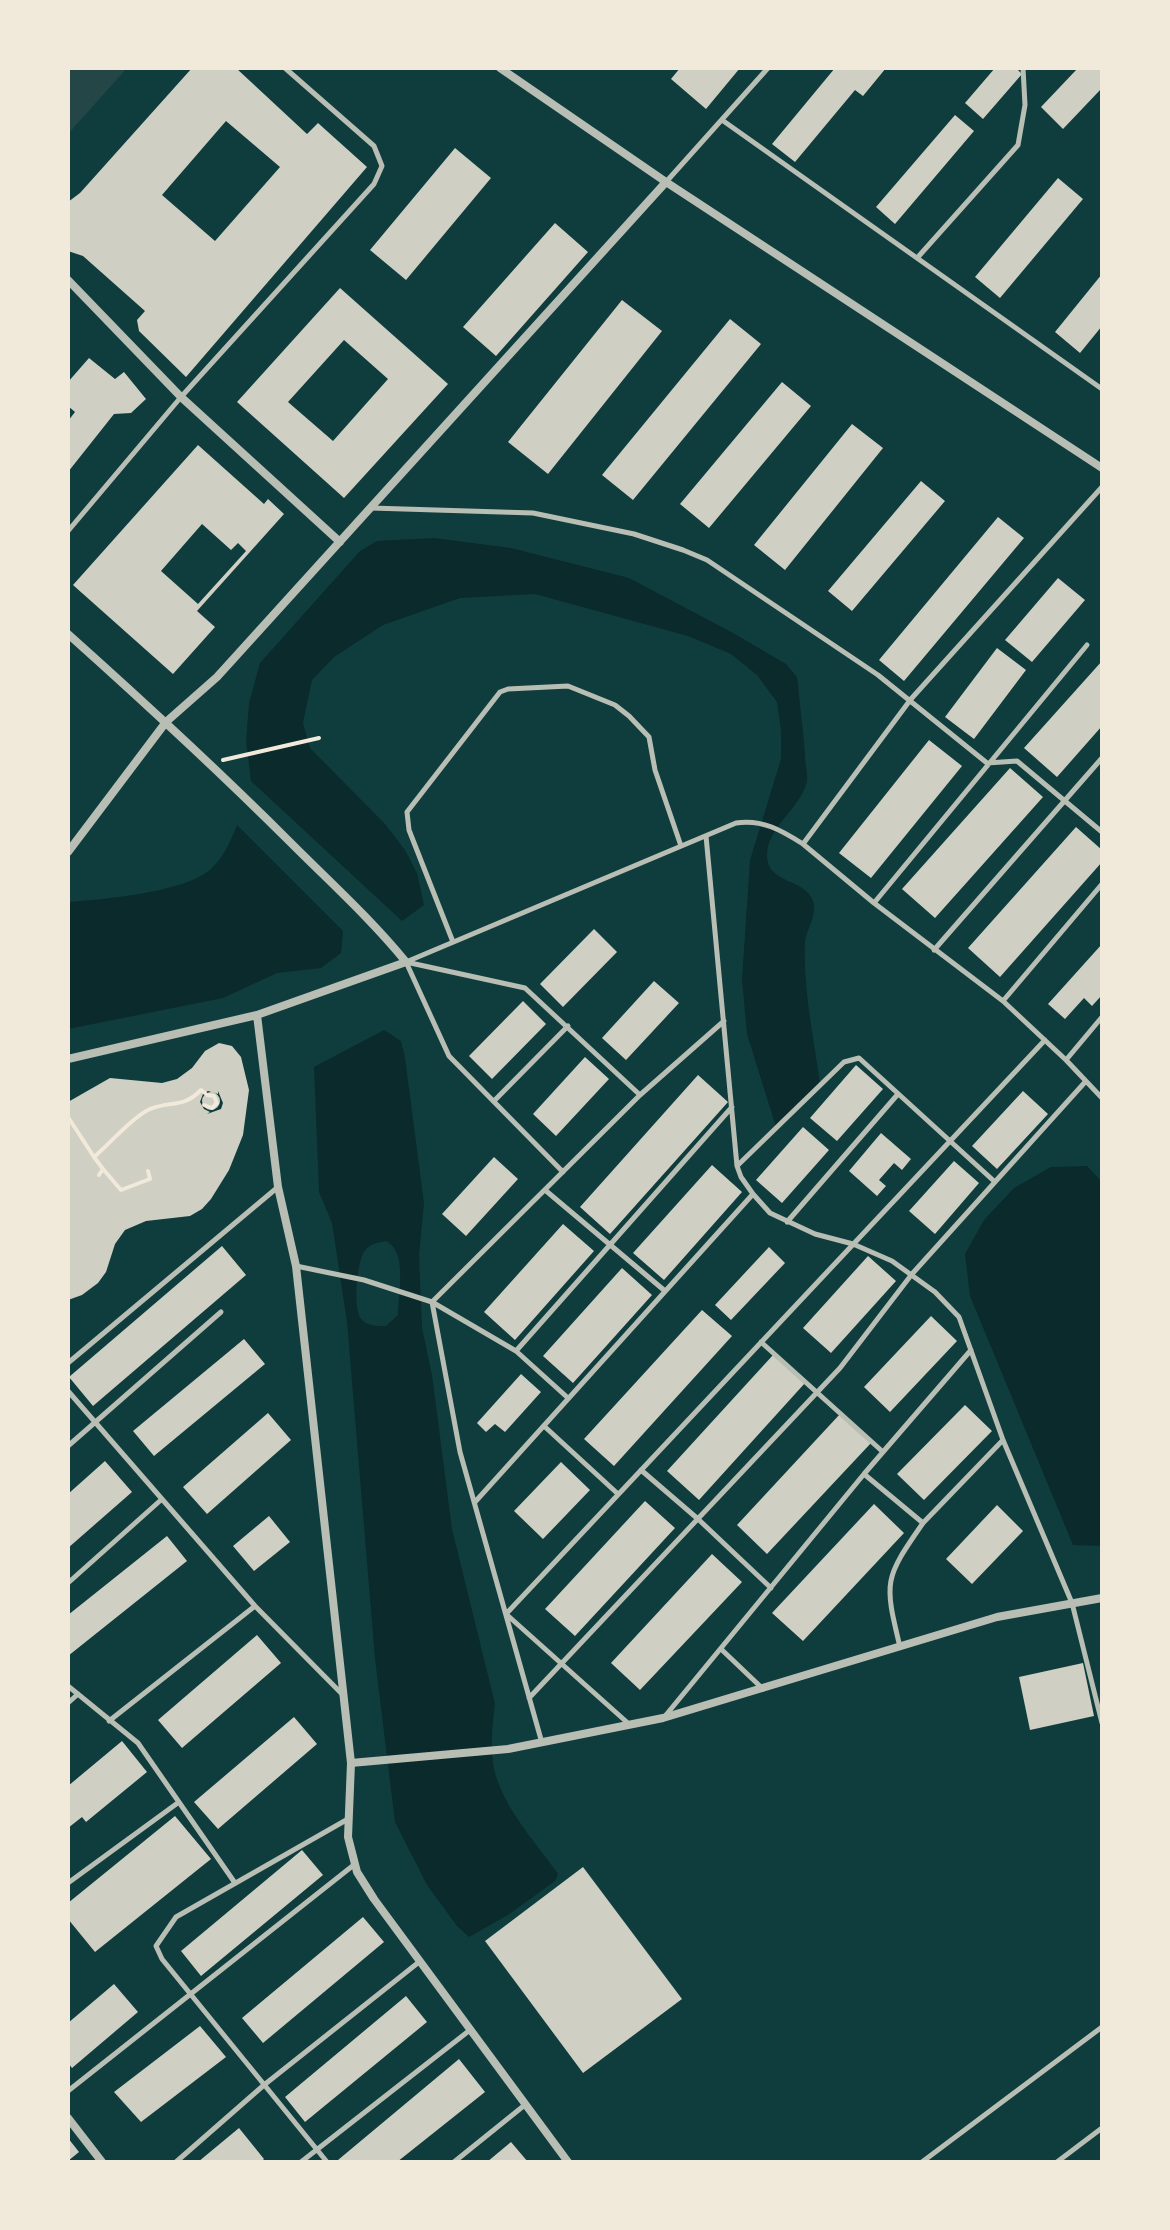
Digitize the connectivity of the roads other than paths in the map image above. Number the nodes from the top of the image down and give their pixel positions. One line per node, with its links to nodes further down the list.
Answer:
1 (285, 68): 10 (lane)
2 (500, 68): 6 (street)
3 (768, 68): 5 (lane)
4 (1023, 68): 7 (lane)
5 (722, 120): 6 (lane); 7 (lane)
6 (666, 182): 11 (street); 13 (street)
7 (918, 257): 9 (lane)
8 (68, 280): 10 (street)
9 (1102, 389)
10 (181, 397): 14 (lane); 15 (street)
11 (1102, 468)
12 (1102, 487): 18 (lane)
13 (371, 508): 15 (street); 18 (lane)
14 (68, 531)
15 (340, 542): 19 (street)
16 (68, 634): 19 (street)
17 (1087, 645): 21 (lane)
18 (911, 699): 21 (lane); 25 (lane)
19 (166, 722): 27 (street); 32 (street)
20 (1102, 758): 22 (lane)
21 (987, 763): 22 (lane); 29 (lane)
22 (1066, 800): 23 (lane); 31 (lane)
23 (1102, 832)
24 (706, 836): 25 (lane); 26 (lane); 36 (lane)
25 (803, 844): 29 (lane)
26 (681, 846): 30 (lane); 30 (lane)
27 (68, 852)
28 (1102, 884): 33 (lane)
29 (874, 903): 31 (lane)
30 (453, 942): 32 (lane)
31 (934, 950): 33 (lane)
32 (406, 962): 34 (street); 37 (lane); 45 (lane)
33 (1003, 1001): 38 (lane)
34 (257, 1015): 39 (street); 51 (street)
35 (1102, 1017): 40 (lane)
36 (724, 1021): 43 (lane); 46 (lane)
37 (568, 1026): 43 (lane); 45 (lane)
38 (1045, 1040): 40 (lane); 47 (lane)
39 (68, 1059)
40 (1066, 1060): 41 (lane)
41 (1086, 1081): 44 (lane); 50 (lane)
42 (898, 1094): 47 (lane); 48 (lane); 54 (lane)
43 (640, 1095): 49 (lane)
44 (1102, 1098)
45 (494, 1101): 49 (lane)
46 (732, 1107): 48 (lane); 55 (lane)
47 (952, 1140): 50 (lane); 56 (lane)
48 (737, 1166): 53 (lane)
49 (563, 1172): 52 (lane)
50 (995, 1182): 58 (lane)
51 (278, 1187): 57 (street); 65 (lane)
52 (545, 1190): 55 (lane); 60 (lane)
53 (753, 1194): 54 (lane); 59 (lane)
54 (787, 1222): 56 (lane)
55 (609, 1244): 59 (lane); 64 (lane)
56 (853, 1244): 58 (lane); 62 (lane)
57 (296, 1266): 60 (lane); 93 (street)
58 (912, 1274): 63 (lane); 67 (lane)
59 (665, 1291): 68 (lane)
60 (432, 1302): 64 (lane); 78 (lane)
61 (221, 1312): 69 (lane)
62 (761, 1342): 67 (lane); 74 (lane)
63 (971, 1350): 71 (lane); 73 (lane)
64 (516, 1351): 68 (lane)
65 (68, 1363)
66 (68, 1391): 69 (lane)
67 (817, 1393): 73 (lane); 79 (lane)
68 (568, 1398): 70 (lane)
69 (94, 1422): 72 (lane); 77 (lane)
70 (544, 1426): 76 (lane); 78 (lane)
71 (1003, 1440): 80 (lane); 84 (lane)
72 (68, 1446)
73 (883, 1452): 75 (lane)
74 (641, 1470): 76 (lane); 79 (lane)
75 (864, 1474): 80 (lane); 82 (lane)
76 (618, 1494): 86 (lane)
77 (162, 1499): 81 (lane); 85 (lane)
78 (474, 1502): 86 (lane)
79 (698, 1519): 82 (lane); 89 (lane)
80 (923, 1523): 87 (lane)
81 (68, 1583)
82 (771, 1588): 88 (lane)
83 (1102, 1598): 84 (street)
84 (1072, 1603): 87 (street); 98 (lane)
85 (255, 1606): 93 (lane); 97 (lane)
86 (506, 1614): 89 (lane); 94 (lane)
87 (900, 1647): 91 (street)
88 (721, 1649): 91 (lane); 96 (lane)
89 (562, 1663): 94 (lane); 99 (lane)
90 (68, 1686): 92 (lane)
91 (763, 1689): 96 (street)
92 (78, 1694): 95 (lane); 97 (lane)
93 (342, 1694): 101 (street)
94 (529, 1698): 100 (lane)
95 (68, 1703)
96 (663, 1718): 99 (street)
97 (109, 1721): 102 (lane)
98 (1102, 1723)
99 (630, 1725): 100 (street)
100 (542, 1744): 101 (street)
101 (351, 1763): 103 (street)
102 (179, 1802): 105 (lane); 106 (lane)
103 (349, 1819): 104 (street); 106 (lane)
104 (355, 1864): 107 (street); 108 (lane)
105 (68, 1883)
106 (235, 1883): 108 (lane)
107 (420, 1961): 110 (street); 111 (lane)
108 (190, 1994): 111 (lane); 112 (lane)
109 (1102, 2027): 123 (lane)
110 (471, 2030): 113 (street); 116 (lane)
111 (264, 2085): 116 (lane); 118 (lane)
112 (68, 2091)
113 (526, 2104): 121 (lane); 122 (street)
114 (68, 2118): 117 (street)
115 (1102, 2128): 124 (lane)
116 (317, 2150): 119 (lane); 120 (lane)
117 (99, 2161)
118 (176, 2162)
119 (301, 2162)
120 (327, 2162)
121 (454, 2162)
122 (568, 2162)
123 (922, 2162)
124 (1057, 2162)

